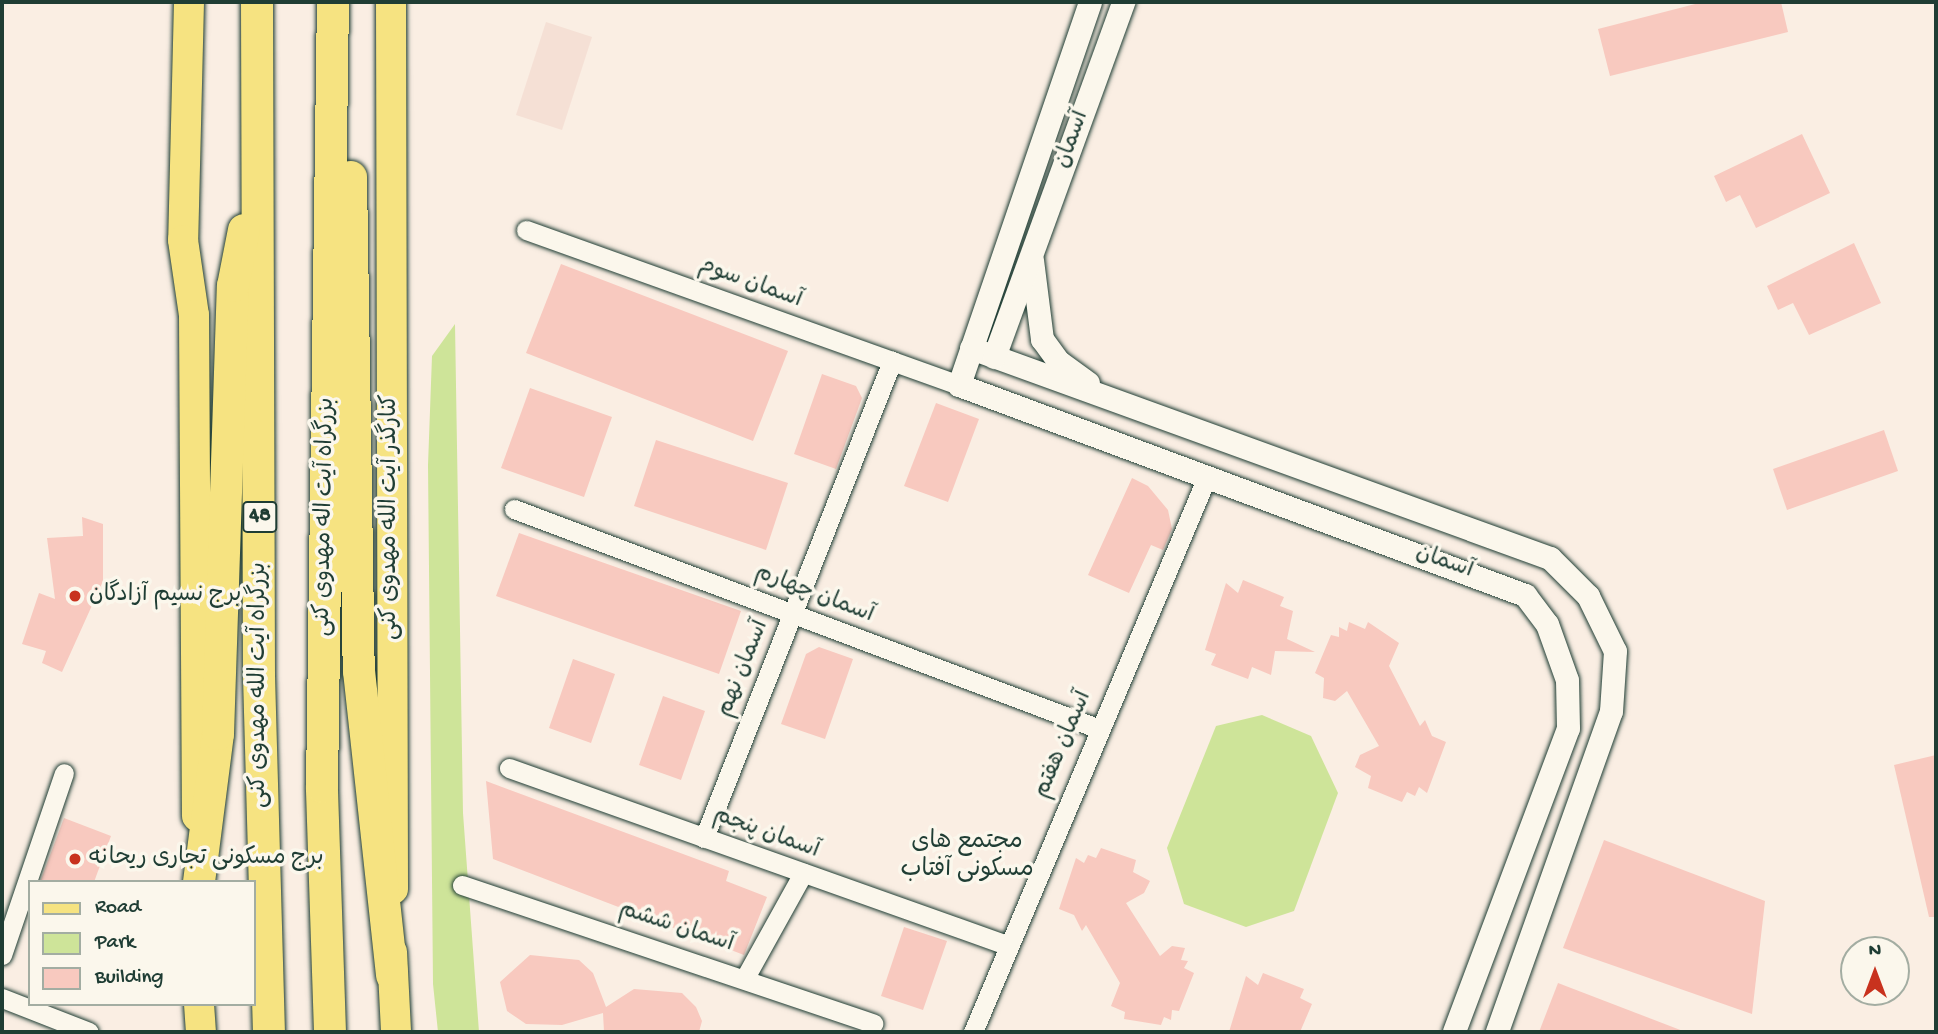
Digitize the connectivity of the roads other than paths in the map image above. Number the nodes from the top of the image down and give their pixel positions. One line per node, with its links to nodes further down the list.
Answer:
1 (189, 2): 24 (main road)
2 (257, 2): 8 (highway, بزرگراه آیت الله مهدوی کنی / 48)
3 (333, 2): 7 (highway, بزرگراه آیت اله مهدوی کنی)
4 (391, 2): 29 (main road, کنارگذر آیت الله مهدوی کنی)
5 (1090, 2): 11 (street, آسمان)
6 (1123, 2): 10 (street, آسمان)
7 (334, 52): 29 (highway); 37 (highway, بزرگراه آیت اله مهدوی کنی)
8 (256, 167): 25 (highway); 36 (highway, بزرگراه آیت الله مهدوی کنی / 48)
9 (526, 230): 13 (street, آسمان سوم)
10 (1032, 253): 12 (street, آسمان); 15 (street)
11 (971, 348): 12 (street, آسمان); 14 (street, آسمان)
12 (994, 357): 15 (street, آسمان)
13 (892, 361): 14 (street, آسمان سوم); 18 (street, آسمان نهم)
14 (959, 385): 16 (street, آسمان)
15 (1107, 398): 41 (street, آسمان)
16 (1206, 479): 19 (street, آسمان هفتم); 40 (street, آسمان)
17 (514, 509): 18 (street, آسمان چهارم)
18 (793, 613): 19 (street, آسمان چهارم); 22 (street, آسمان نهم)
19 (1097, 728): 27 (street, آسمان هفتم)
20 (509, 768): 22 (street, آسمان پنجم)
21 (64, 773): 28 (street)
22 (704, 838): 23 (street, آسمان پنجم)
23 (803, 873): 27 (street, آسمان پنجم); 30 (street)
24 (198, 880)
25 (198, 880)
26 (462, 885): 30 (street, آسمان ششم)
27 (1007, 945): 39 (street, آسمان هفتم)
28 (2, 955)
29 (392, 975): 38 (main road, کنارگذر آیت الله مهدوی کنی)
30 (746, 976): 33 (street, آسمان ششم)
31 (2, 998): 34 (street)
32 (199, 1006): 35 (main road)
33 (873, 1023)
34 (89, 1032)
35 (201, 1032)
36 (269, 1032)
37 (330, 1032)
38 (396, 1032)
39 (973, 1032)
40 (1454, 1032)
41 (1497, 1032)

